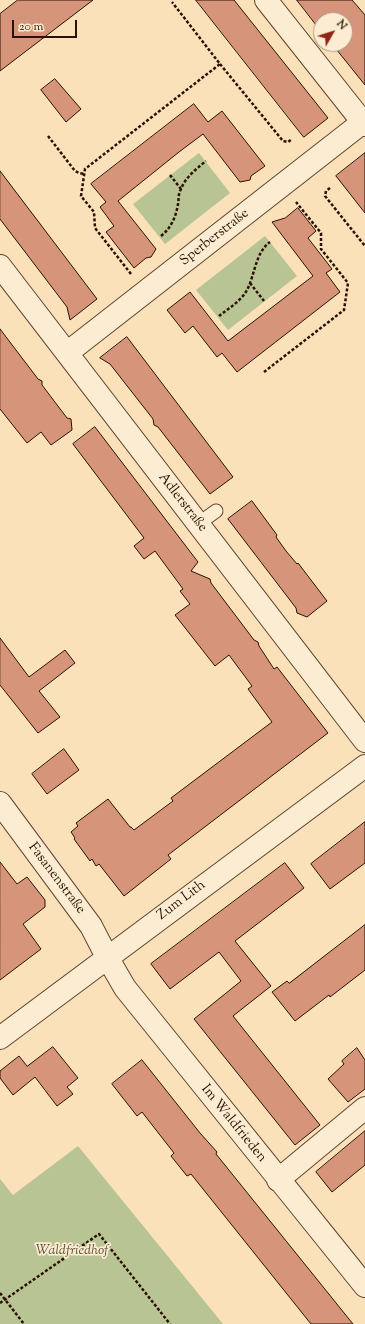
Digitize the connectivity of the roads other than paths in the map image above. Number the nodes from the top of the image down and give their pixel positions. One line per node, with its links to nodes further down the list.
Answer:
1 (266, 0): 2 (street)
2 (364, 123): 4 (street, Sperberstraße)
3 (0, 266): 4 (street, Adlerstraße)
4 (67, 353): 6 (street, Adlerstraße)
5 (216, 511): 6 (lane)
6 (198, 524): 7 (street, Adlerstraße)
7 (365, 741)
8 (365, 766): 10 (street, Zum Lith)
9 (0, 803): 10 (street, Fasanenstraße)
10 (107, 957): 11 (street, Zum Lith); 13 (street, Im Waldfrieden)
11 (0, 1038)
12 (365, 1108): 13 (street)
13 (278, 1180): 14 (street, Im Waldfrieden)
14 (365, 1286)

